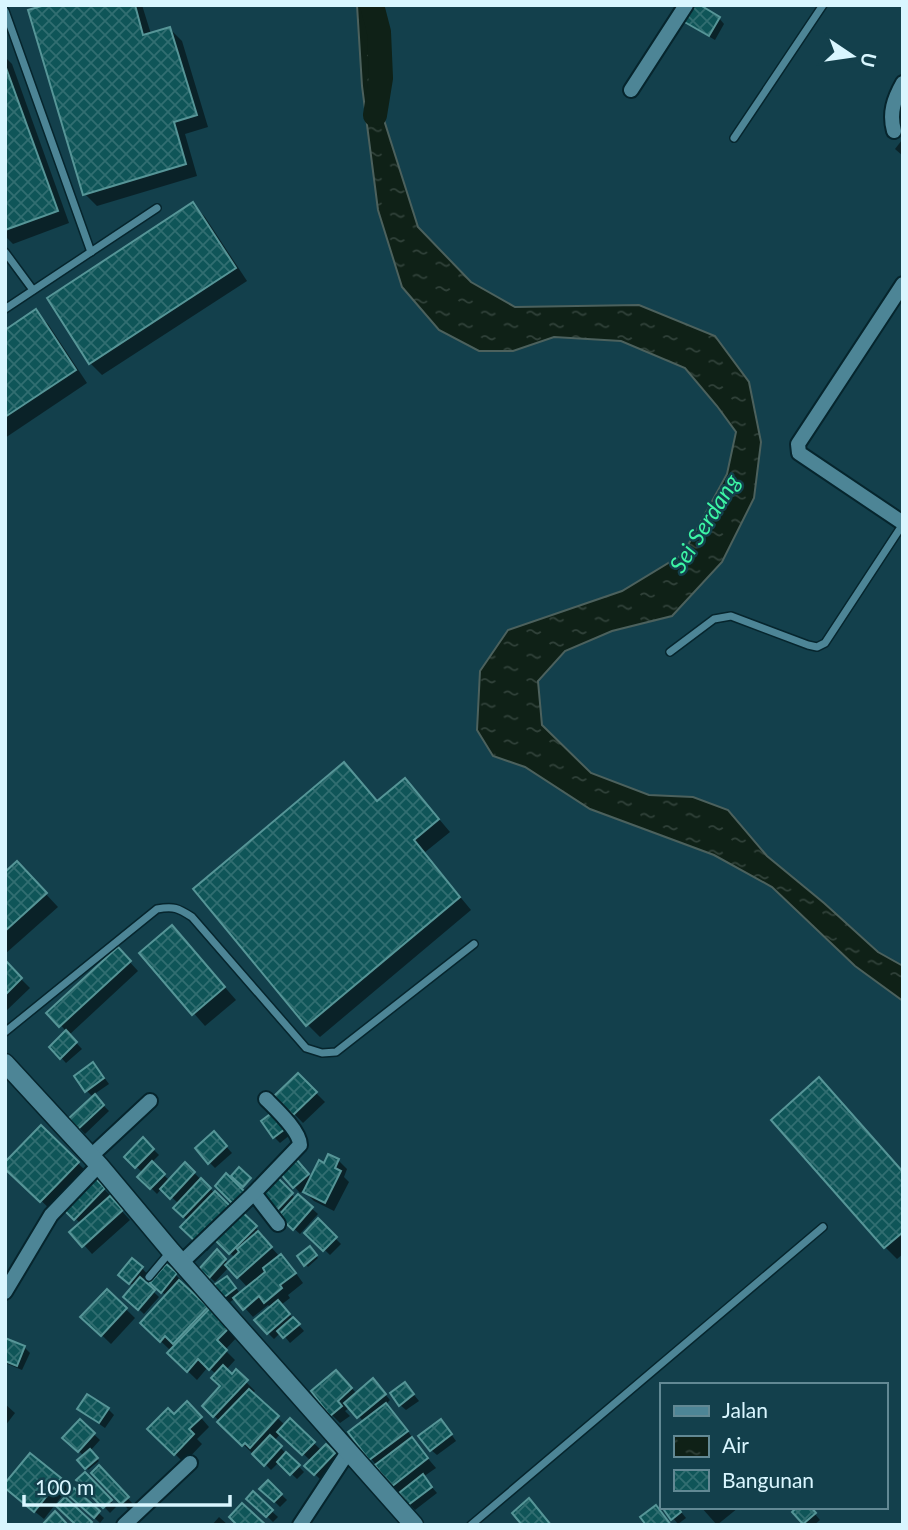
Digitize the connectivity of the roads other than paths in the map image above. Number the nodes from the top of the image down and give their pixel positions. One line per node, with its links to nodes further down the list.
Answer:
1 (686, 5): 5 (street)
2 (822, 5): 7 (lane)
3 (5, 11): 10 (lane)
4 (903, 83): 6 (street)
5 (631, 90)
6 (894, 131)
7 (734, 138)
8 (157, 208): 10 (lane)
9 (5, 252): 12 (lane)
10 (91, 252): 12 (lane)
11 (903, 284): 14 (street)
12 (33, 290): 13 (lane)
13 (5, 309)
14 (903, 524): 15 (lane)
15 (670, 653)
16 (474, 944): 17 (lane)
17 (5, 1032)
18 (5, 1063): 21 (street)
19 (266, 1098): 22 (street)
20 (150, 1101): 21 (street)
21 (95, 1161): 25 (street); 27 (street)
22 (254, 1193): 23 (street); 25 (street)
23 (278, 1224)
24 (823, 1227): 33 (lane)
25 (176, 1257): 26 (lane); 28 (street)
26 (149, 1277)
27 (5, 1292)
28 (348, 1452): 31 (street); 32 (street)
29 (190, 1463): 30 (street)
30 (124, 1525)
31 (300, 1525)
32 (414, 1525)
33 (471, 1525)

